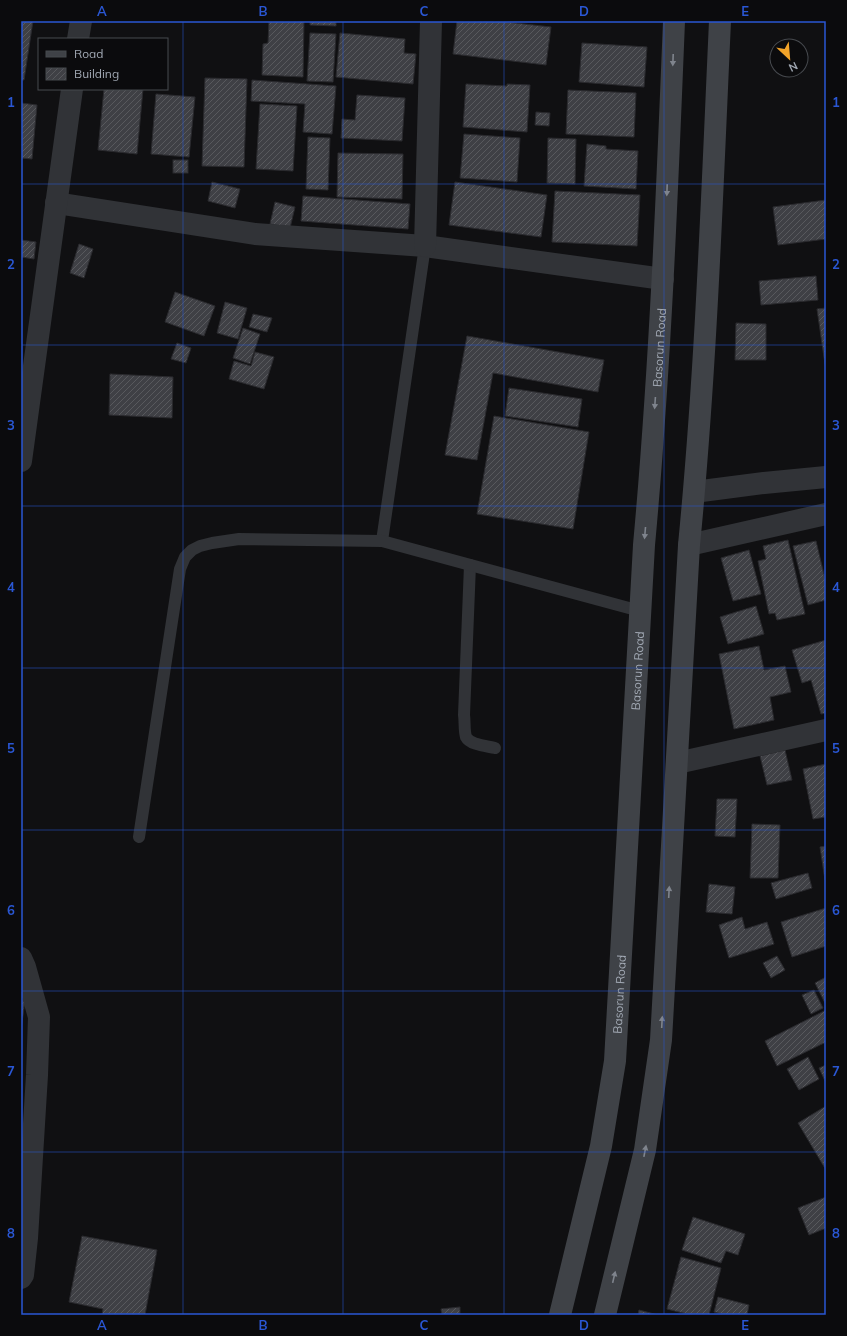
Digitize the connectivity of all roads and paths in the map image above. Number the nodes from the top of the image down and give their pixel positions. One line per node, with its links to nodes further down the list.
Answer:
1 (81, 21): 5 (street)
2 (431, 21): 8 (street)
3 (674, 21): 9 (main road, Basorun Road, one-way to 9)
4 (720, 21): 12 (main road)
5 (78, 38)
6 (72, 90): 7 (street)
7 (56, 203): 8 (street); 10 (street)
8 (425, 246): 9 (street); 14 (lane)
9 (663, 279): 17 (main road, Basorun Road, one-way to 17)
10 (21, 452)
11 (826, 477): 12 (street)
12 (694, 492): 15 (main road)
13 (826, 514): 15 (street)
14 (382, 541): 16 (lane); 21 (lane)
15 (689, 545): 20 (main road)
16 (470, 565): 17 (lane); 19 (lane)
17 (640, 611): 24 (main road, Basorun Road)
18 (826, 730): 20 (street)
19 (495, 748)
20 (677, 763): 25 (main road, one-way to 20)
21 (139, 837)
22 (21, 958): 23 (street)
23 (21, 1278)
24 (560, 1315)
25 (605, 1315)

